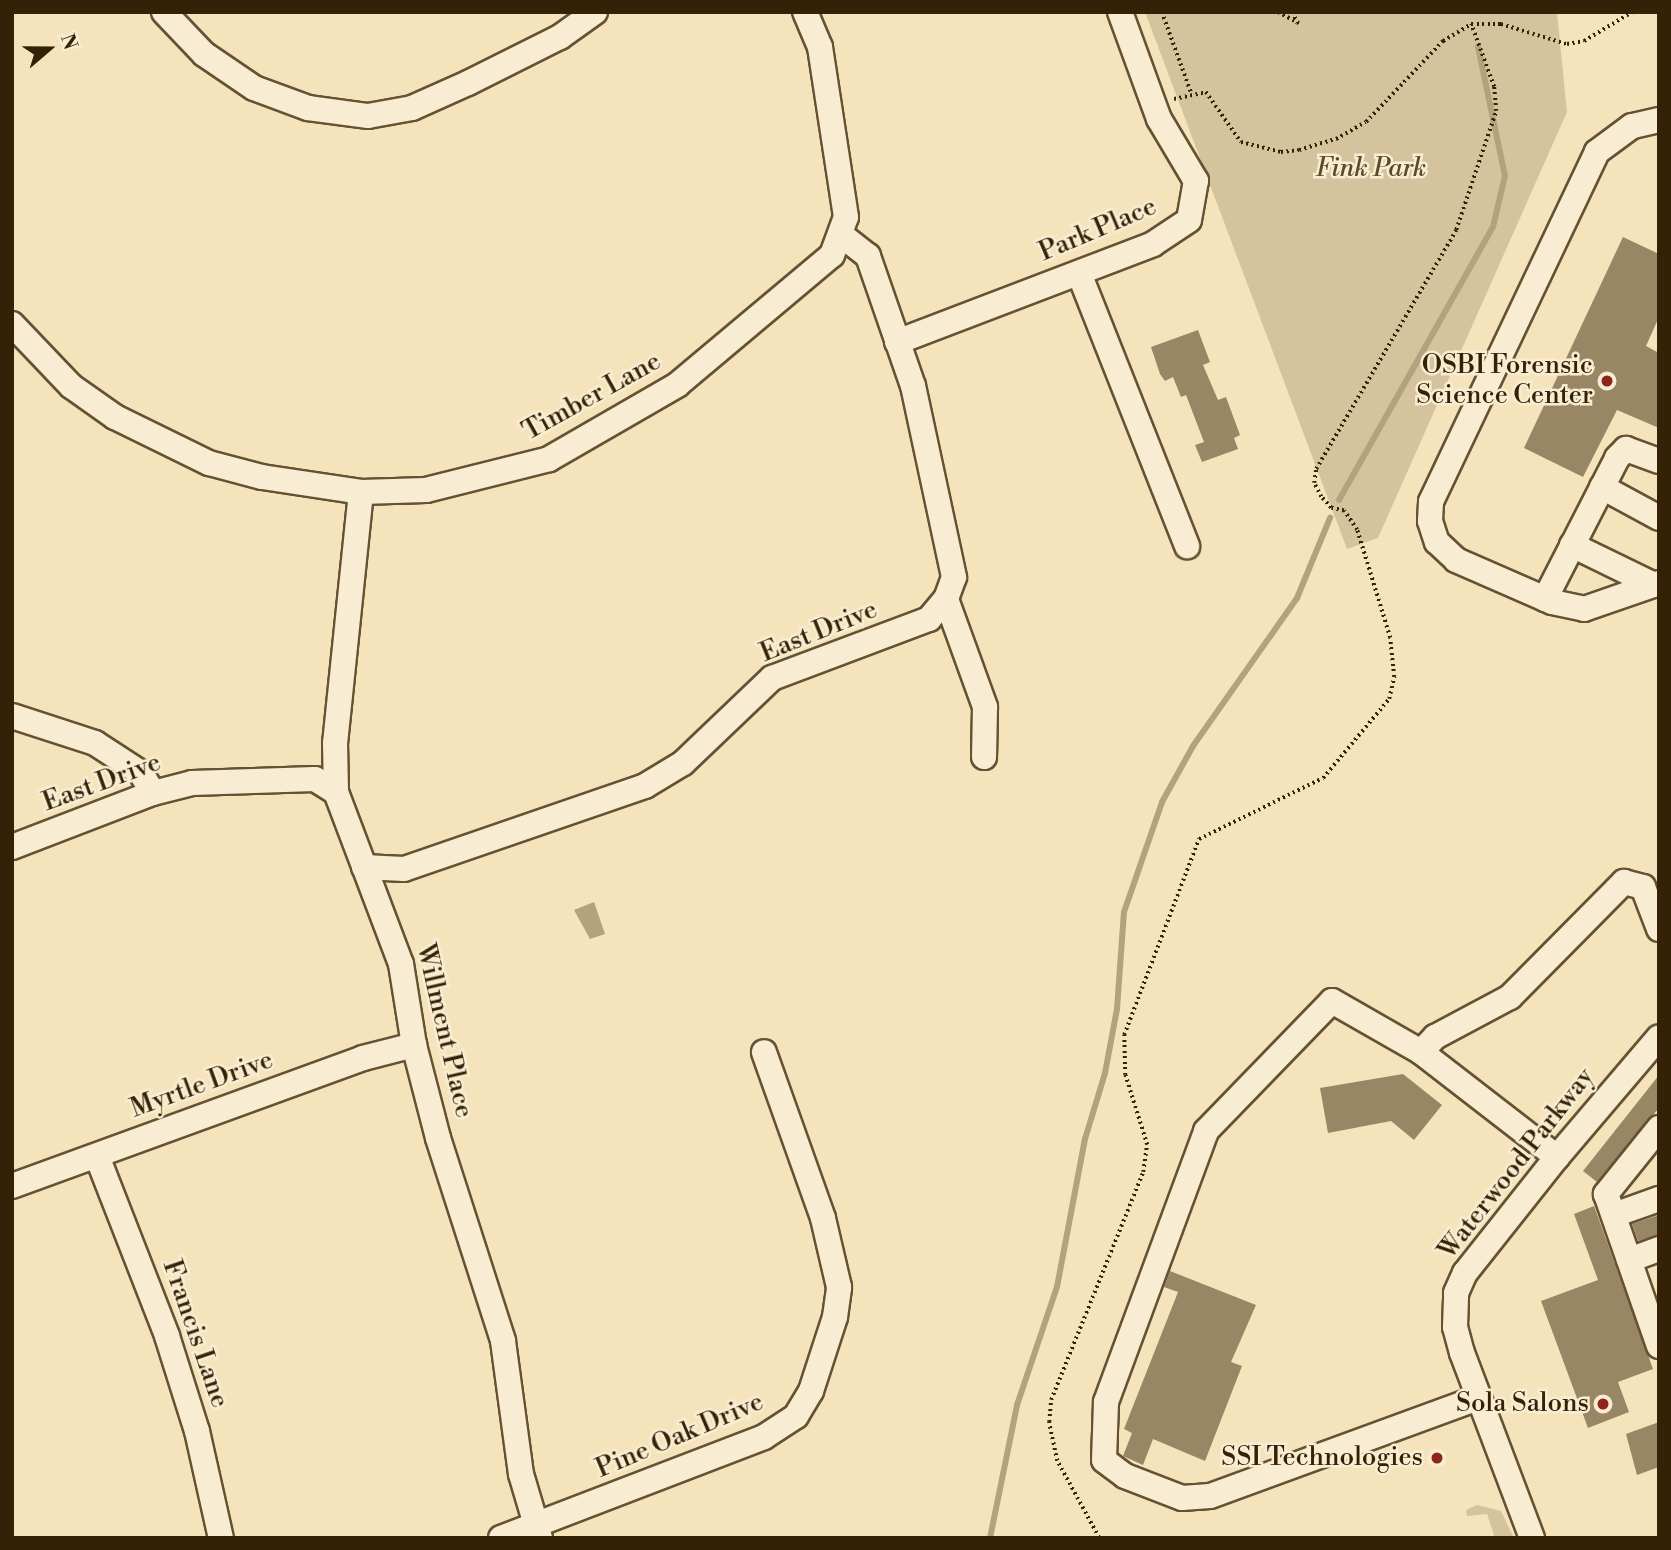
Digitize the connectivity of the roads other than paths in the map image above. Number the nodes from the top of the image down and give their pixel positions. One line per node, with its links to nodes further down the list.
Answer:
1 (164, 12): 2 (street)
2 (596, 12)
3 (805, 12): 6 (street, Timber Lane)
4 (1120, 12): 7 (street, Park Place)
5 (1659, 120): 18 (street)
6 (841, 235): 9 (street); 12 (street, Timber Lane)
7 (1079, 273): 9 (street, Park Place); 15 (street)
8 (12, 324): 12 (street, Timber Lane)
9 (897, 342): 17 (street)
10 (1659, 461): 11 (street)
11 (1602, 487): 13 (street); 14 (street)
12 (361, 492): 21 (street, Willment Place)
13 (1659, 518)
14 (1573, 545): 16 (street); 18 (street)
15 (1187, 546)
16 (1657, 584): 18 (street)
17 (946, 599): 20 (street); 24 (street, East Drive)
18 (1545, 599)
19 (12, 716): 22 (street)
20 (984, 757)
21 (336, 792): 22 (street, East Drive); 24 (street, Willment Place)
22 (153, 793): 23 (street, East Drive)
23 (12, 847)
24 (363, 867): 27 (street, Willment Place)
25 (1659, 929): 29 (street)
26 (1659, 1037): 33 (street, Waterwood Parkway)
27 (414, 1045): 32 (street, Myrtle Drive); 43 (street, Willment Place)
28 (764, 1052): 43 (street, Pine Oak Drive)
29 (1421, 1052): 33 (street); 42 (street)
30 (1659, 1128): 34 (street)
31 (1659, 1153): 34 (street)
32 (97, 1156): 35 (street, Myrtle Drive); 44 (street, Francis Lane)
33 (1557, 1157): 42 (street, Waterwood Parkway)
34 (1631, 1163): 37 (street)
35 (12, 1186)
36 (1659, 1199): 37 (street)
37 (1614, 1215): 39 (street)
38 (1659, 1249): 39 (street)
39 (1629, 1260): 40 (street)
40 (1652, 1302): 41 (street)
41 (1659, 1346)
42 (1478, 1398): 46 (street, Waterwood Parkway)
43 (537, 1532): 45 (street, Pine Oak Drive)
44 (221, 1538)
45 (501, 1538)
46 (1532, 1538)

